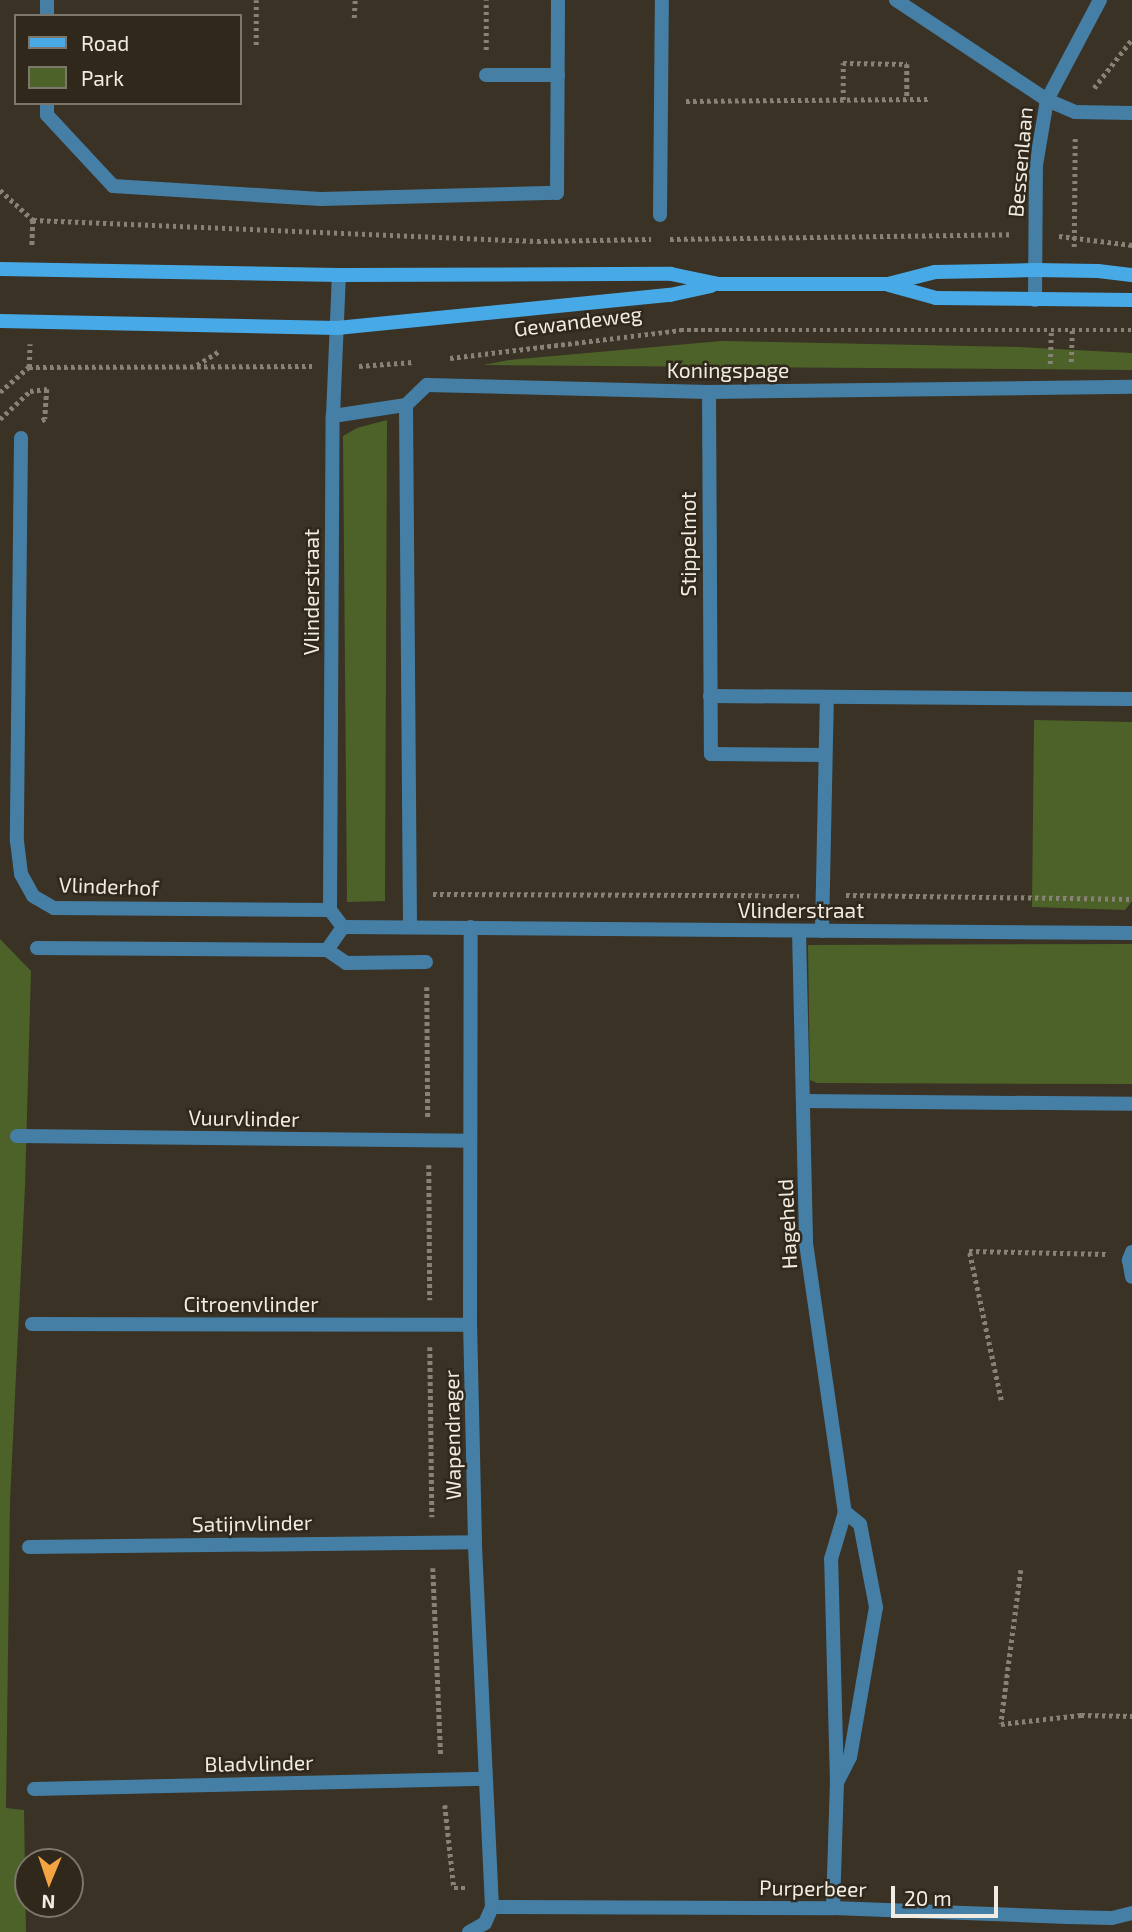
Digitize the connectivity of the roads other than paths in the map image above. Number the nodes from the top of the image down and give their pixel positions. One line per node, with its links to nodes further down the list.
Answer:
1 (558, 0): 6 (street)
2 (662, 0): 10 (street)
3 (895, 0): 7 (street)
4 (1100, 0): 7 (street, Bessenlaan)
5 (486, 75): 6 (street)
6 (558, 75): 8 (street)
7 (1046, 100): 9 (street); 12 (street, Bessenlaan)
8 (47, 105)
9 (1132, 113)
10 (660, 215)
11 (0, 269): 13 (street, Gewandeweg)
12 (1035, 270): 14 (street, Gewandeweg); 16 (street, Gewandeweg); 17 (street, Bessenlaan)
13 (339, 275): 15 (street, Gewandeweg); 20 (street, Vlinderstraat)
14 (1132, 275)
15 (719, 284): 16 (street, Gewandeweg); 20 (street, Gewandeweg)
16 (888, 284): 17 (street, Gewandeweg)
17 (1035, 300): 18 (street, Gewandeweg)
18 (1132, 300)
19 (0, 321): 20 (street, Gewandeweg)
20 (337, 328): 24 (street, Vlinderstraat)
21 (1132, 387): 22 (street, Koningspage)
22 (709, 392): 23 (street, Koningspage); 26 (street, Stippelmot)
23 (406, 405): 24 (street, Koningspage); 32 (street)
24 (333, 416): 30 (street, Vlinderstraat)
25 (21, 438): 30 (street, Vlinderhof)
26 (710, 696): 27 (street); 29 (street, Stippelmot)
27 (827, 699): 28 (street); 29 (street)
28 (1132, 699)
29 (825, 755): 35 (street)
30 (330, 910): 31 (street)
31 (343, 927): 32 (street); 38 (street)
32 (410, 927): 33 (street)
33 (471, 927): 34 (street, Vlinderstraat); 43 (street, Wapendrager)
34 (799, 931): 35 (street, Vlinderstraat); 40 (street, Hageheld)
35 (822, 931): 36 (street, Vlinderstraat)
36 (1132, 933)
37 (37, 948): 38 (street)
38 (327, 950): 39 (street)
39 (426, 962)
40 (803, 1101): 41 (street); 48 (street, Hageheld)
41 (1132, 1104)
42 (17, 1136): 43 (street, Vuurvlinder)
43 (470, 1141): 47 (street, Wapendrager)
44 (1132, 1253): 45 (street)
45 (1132, 1277)
46 (32, 1324): 47 (street, Citroenvlinder)
47 (470, 1325): 49 (street, Wapendrager)
48 (845, 1512): 52 (street, Hageheld); 52 (street, Hageheld)
49 (475, 1542): 50 (street, Satijnvlinder); 51 (street, Wapendrager)
50 (29, 1546)
51 (485, 1779): 53 (street, Bladvlinder); 54 (street, Wapendrager)
52 (836, 1783): 55 (street, Hageheld)
53 (34, 1789)
54 (492, 1907): 55 (street, Purperbeer); 57 (street)
55 (832, 1908): 56 (street, Purperbeer)
56 (1132, 1913)
57 (469, 1932)

